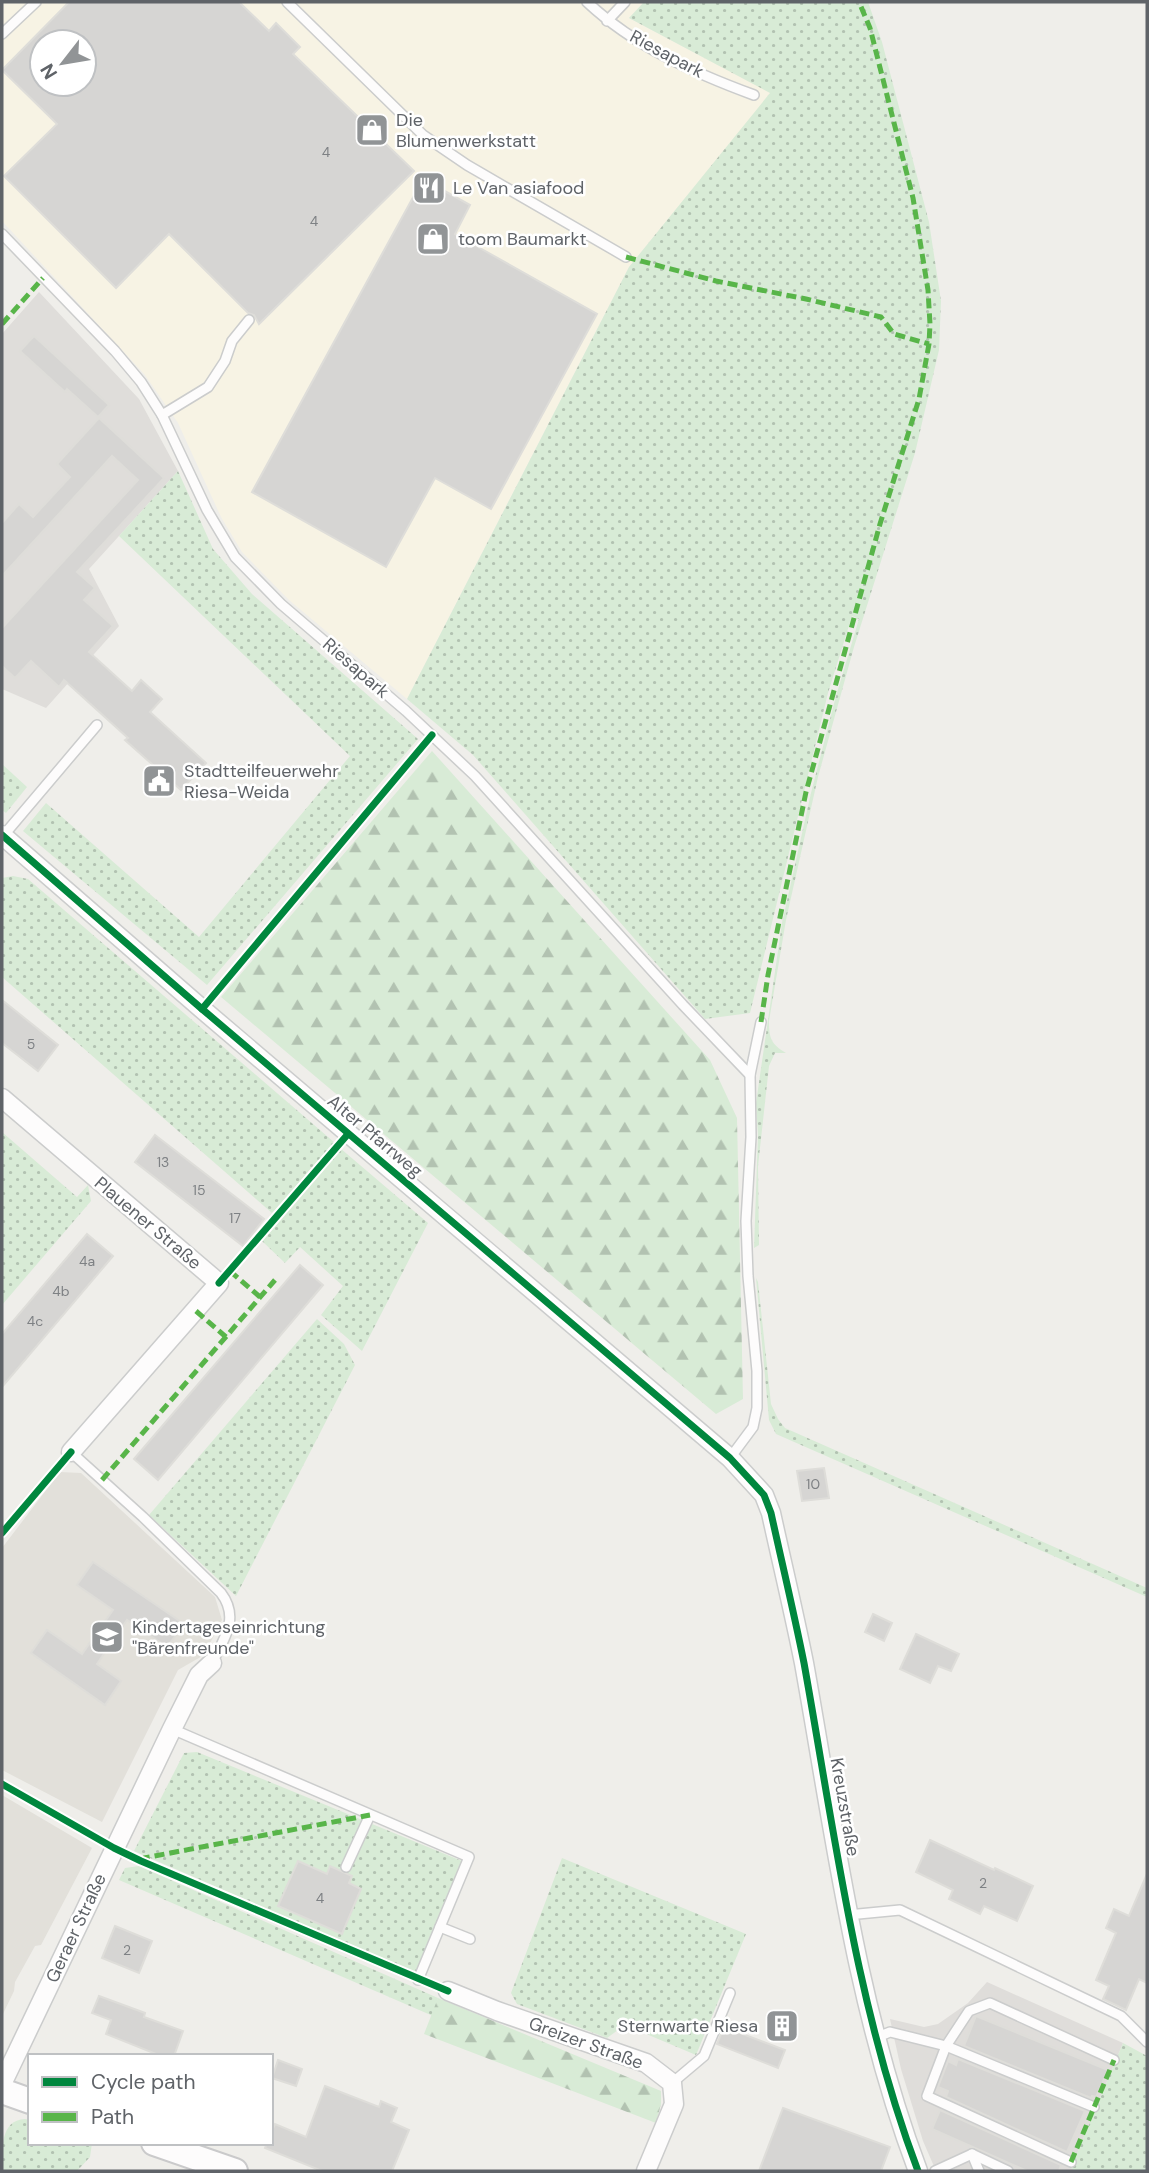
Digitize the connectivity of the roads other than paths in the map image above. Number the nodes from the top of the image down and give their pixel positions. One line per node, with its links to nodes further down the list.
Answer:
1 (36, 2): 6 (lane)
2 (287, 2): 9 (lane)
3 (587, 2): 5 (lane, Riesapark)
4 (625, 2): 5 (lane)
5 (607, 21): 7 (lane, Riesapark)
6 (2, 34)
7 (754, 95)
8 (2, 234): 11 (lane, Riesapark)
9 (626, 257)
10 (249, 320): 11 (lane)
11 (162, 415): 15 (lane, Riesapark)
12 (97, 725): 13 (lane)
13 (2, 836): 18 (street, Alter Pfarrweg)
14 (761, 1022): 15 (lane)
15 (750, 1075): 18 (lane)
16 (2, 1098): 17 (street, Plauener Straße)
17 (71, 1452): 19 (lane)
18 (730, 1458): 23 (street, Kreuzstraße)
19 (212, 1663): 20 (street, Geraer Straße)
20 (172, 1729): 21 (lane); 34 (street, Geraer Straße)
21 (370, 1815): 22 (lane); 24 (lane)
22 (346, 1867)
23 (848, 1915): 29 (street, Kreuzstraße); 30 (lane)
24 (440, 1927): 25 (lane); 26 (lane)
25 (470, 1940)
26 (418, 1980)
27 (448, 1991): 33 (street, Greizer Straße)
28 (730, 1993): 33 (lane)
29 (875, 2038): 31 (lane); 43 (street, Kreuzstraße)
30 (1147, 2042)
31 (946, 2046): 32 (lane); 37 (lane); 40 (lane)
32 (1114, 2060)
33 (672, 2083): 42 (street)
34 (2, 2084)
35 (2, 2091): 36 (street)
36 (28, 2100)
37 (1094, 2107)
38 (160, 2145): 41 (street)
39 (972, 2154): 44 (lane); 45 (lane); 46 (lane)
40 (1071, 2162)
41 (235, 2171)
42 (646, 2171)
43 (918, 2171)
44 (935, 2171)
45 (979, 2171)
46 (1008, 2171)

